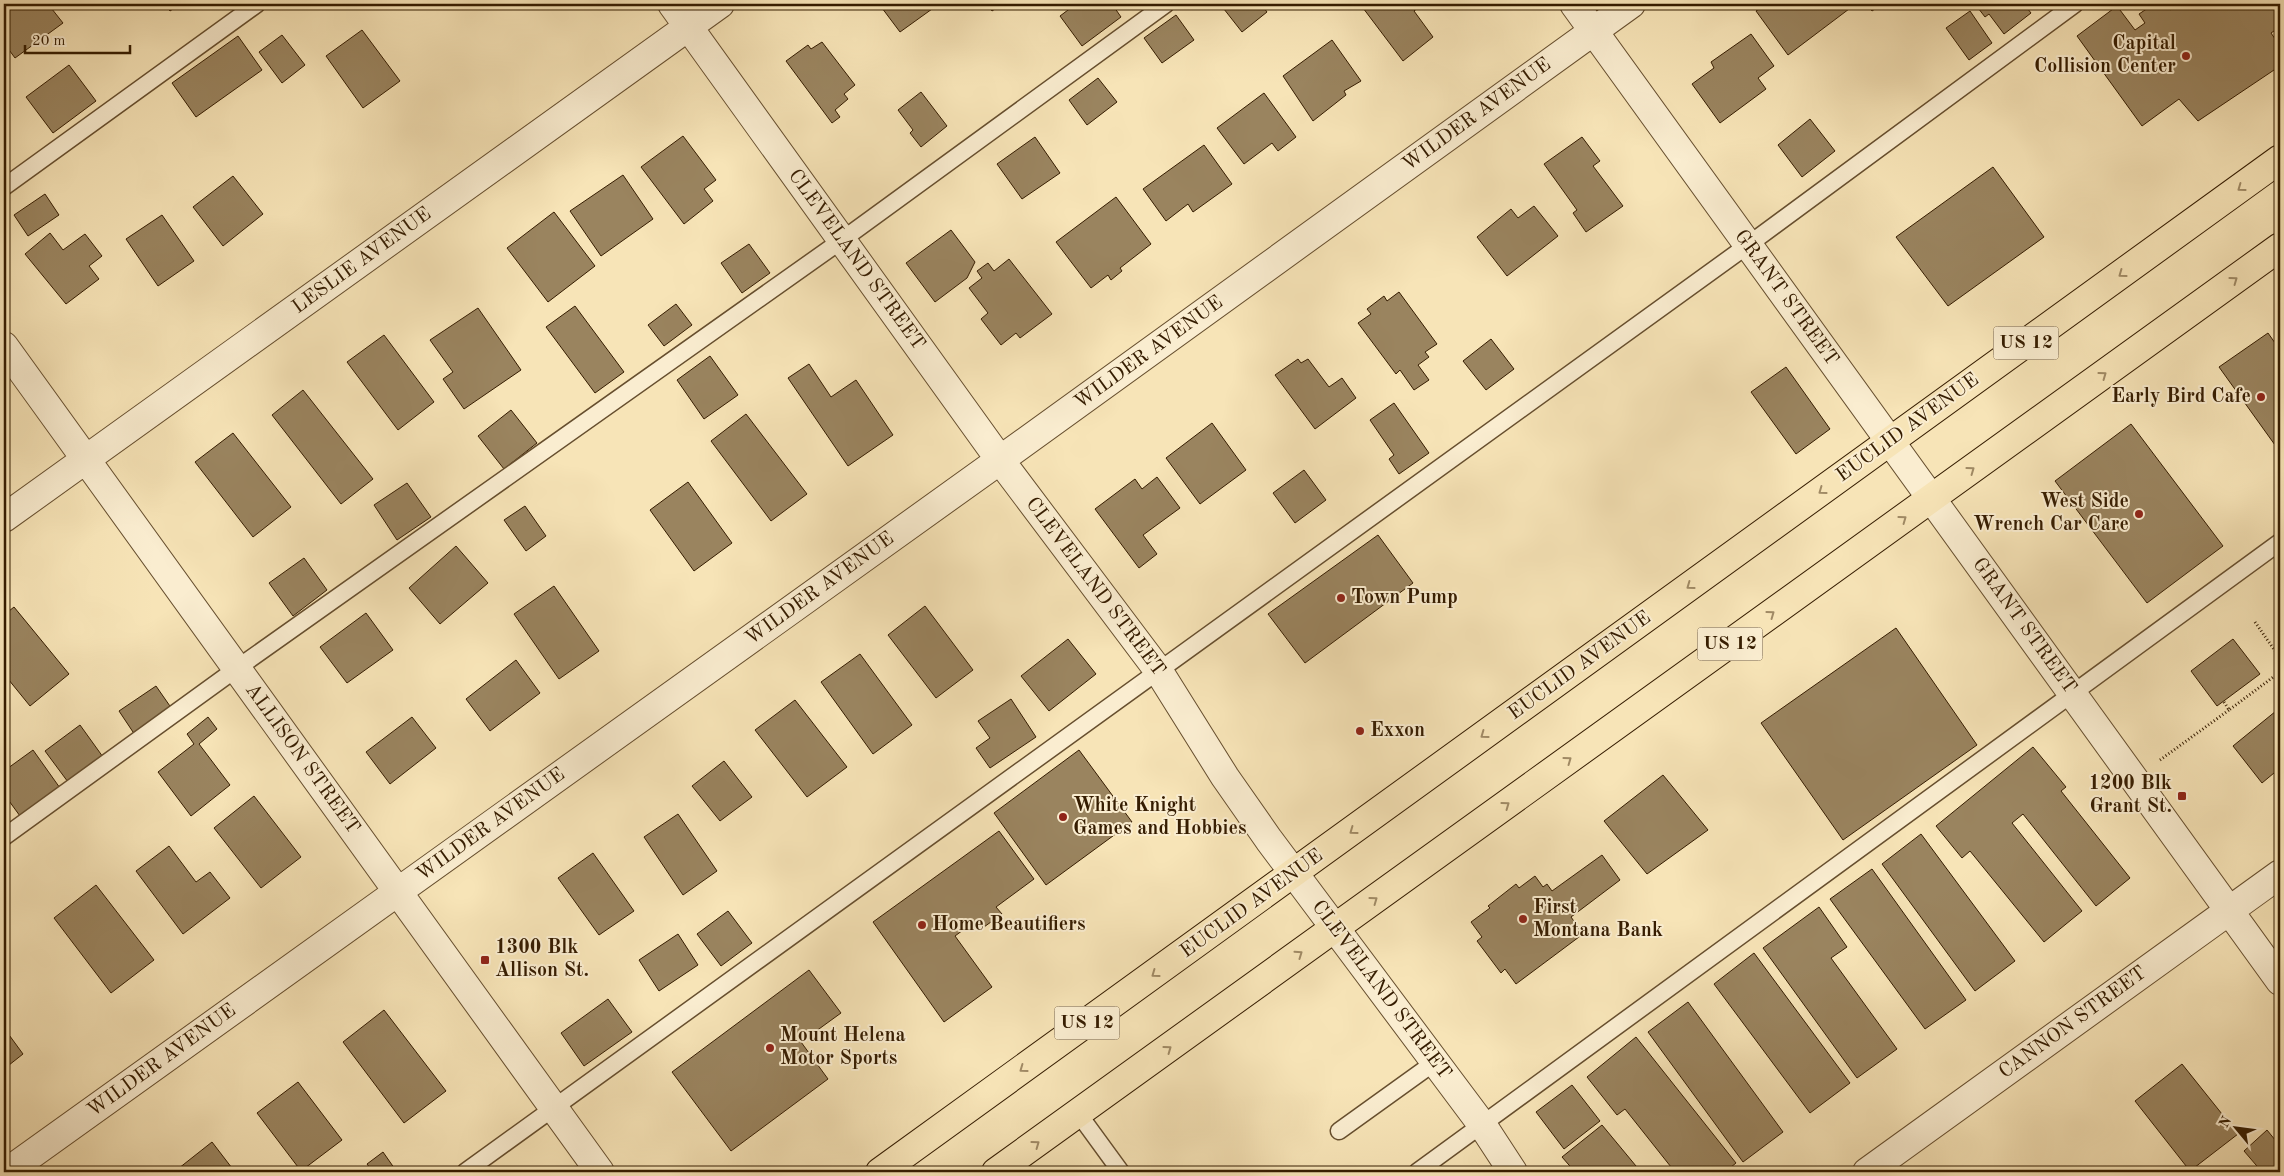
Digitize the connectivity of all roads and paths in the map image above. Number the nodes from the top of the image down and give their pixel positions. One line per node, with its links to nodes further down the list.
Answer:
1 (257, 4): 11 (lane)
2 (672, 4): 8 (street, CLEVELAND STREET)
3 (720, 4): 8 (street, LESLIE AVENUE)
4 (1166, 4): 12 (lane)
5 (1574, 4): 9 (street, GRANT STREET)
6 (1632, 4): 9 (street, WILDER AVENUE)
7 (2075, 4): 13 (lane)
8 (688, 26): 12 (street, CLEVELAND STREET); 17 (street, LESLIE AVENUE)
9 (1594, 31): 13 (street, GRANT STREET); 18 (street, WILDER AVENUE)
10 (2280, 159): 16 (highway, EUCLID AVENUE / US 12, one-way to 16)
11 (4, 187)
12 (842, 240): 18 (street, CLEVELAND STREET); 24 (lane)
13 (1748, 244): 16 (street, GRANT STREET); 25 (lane)
14 (2280, 247): 19 (highway, US 12, one-way to 14)
15 (4, 346): 17 (street, ALLISON STREET)
16 (1890, 442): 19 (street, GRANT STREET); 32 (highway, EUCLID AVENUE / US 12, one-way to 32)
17 (85, 459): 20 (street, LESLIE AVENUE); 24 (street, ALLISON STREET)
18 (1000, 460): 25 (street, CLEVELAND STREET); 34 (street, WILDER AVENUE)
19 (1931, 498): 27 (street, GRANT STREET); 36 (highway, US 12, one-way to 19)
20 (4, 518)
21 (2280, 542): 27 (lane)
22 (2255, 622): 23 (path)
23 (2280, 658)
24 (236, 669): 31 (lane); 34 (street, ALLISON STREET)
25 (1158, 670): 32 (street, CLEVELAND STREET); 39 (lane)
26 (2280, 672): 29 (path)
27 (2072, 694): 35 (street, GRANT STREET); 41 (lane)
28 (2224, 702): 29 (path)
29 (2229, 710): 30 (path)
30 (2153, 765)
31 (4, 837)
32 (1294, 873): 36 (street, CLEVELAND STREET); 46 (highway, EUCLID AVENUE / US 12, one-way to 46)
33 (2280, 874): 35 (street, CANNON STREET)
34 (397, 892): 39 (street, ALLISON STREET); 43 (street, WILDER AVENUE)
35 (2229, 910): 37 (street, GRANT STREET); 51 (street, CANNON STREET)
36 (1335, 929): 38 (street, CLEVELAND STREET); 40 (highway, US 12, one-way to 36)
37 (2280, 981)
38 (1435, 1062): 41 (street, CLEVELAND STREET); 42 (lane)
39 (554, 1109): 44 (lane); 45 (street, ALLISON STREET)
40 (1078, 1114): 47 (highway, US 12, one-way to 40); 48 (lane)
41 (1482, 1126): 49 (lane); 50 (street, CLEVELAND STREET)
42 (1339, 1131)
43 (7, 1172)
44 (465, 1172)
45 (600, 1172)
46 (880, 1172)
47 (996, 1172)
48 (1121, 1172)
49 (1418, 1172)
50 (1513, 1172)
51 (1867, 1172)

